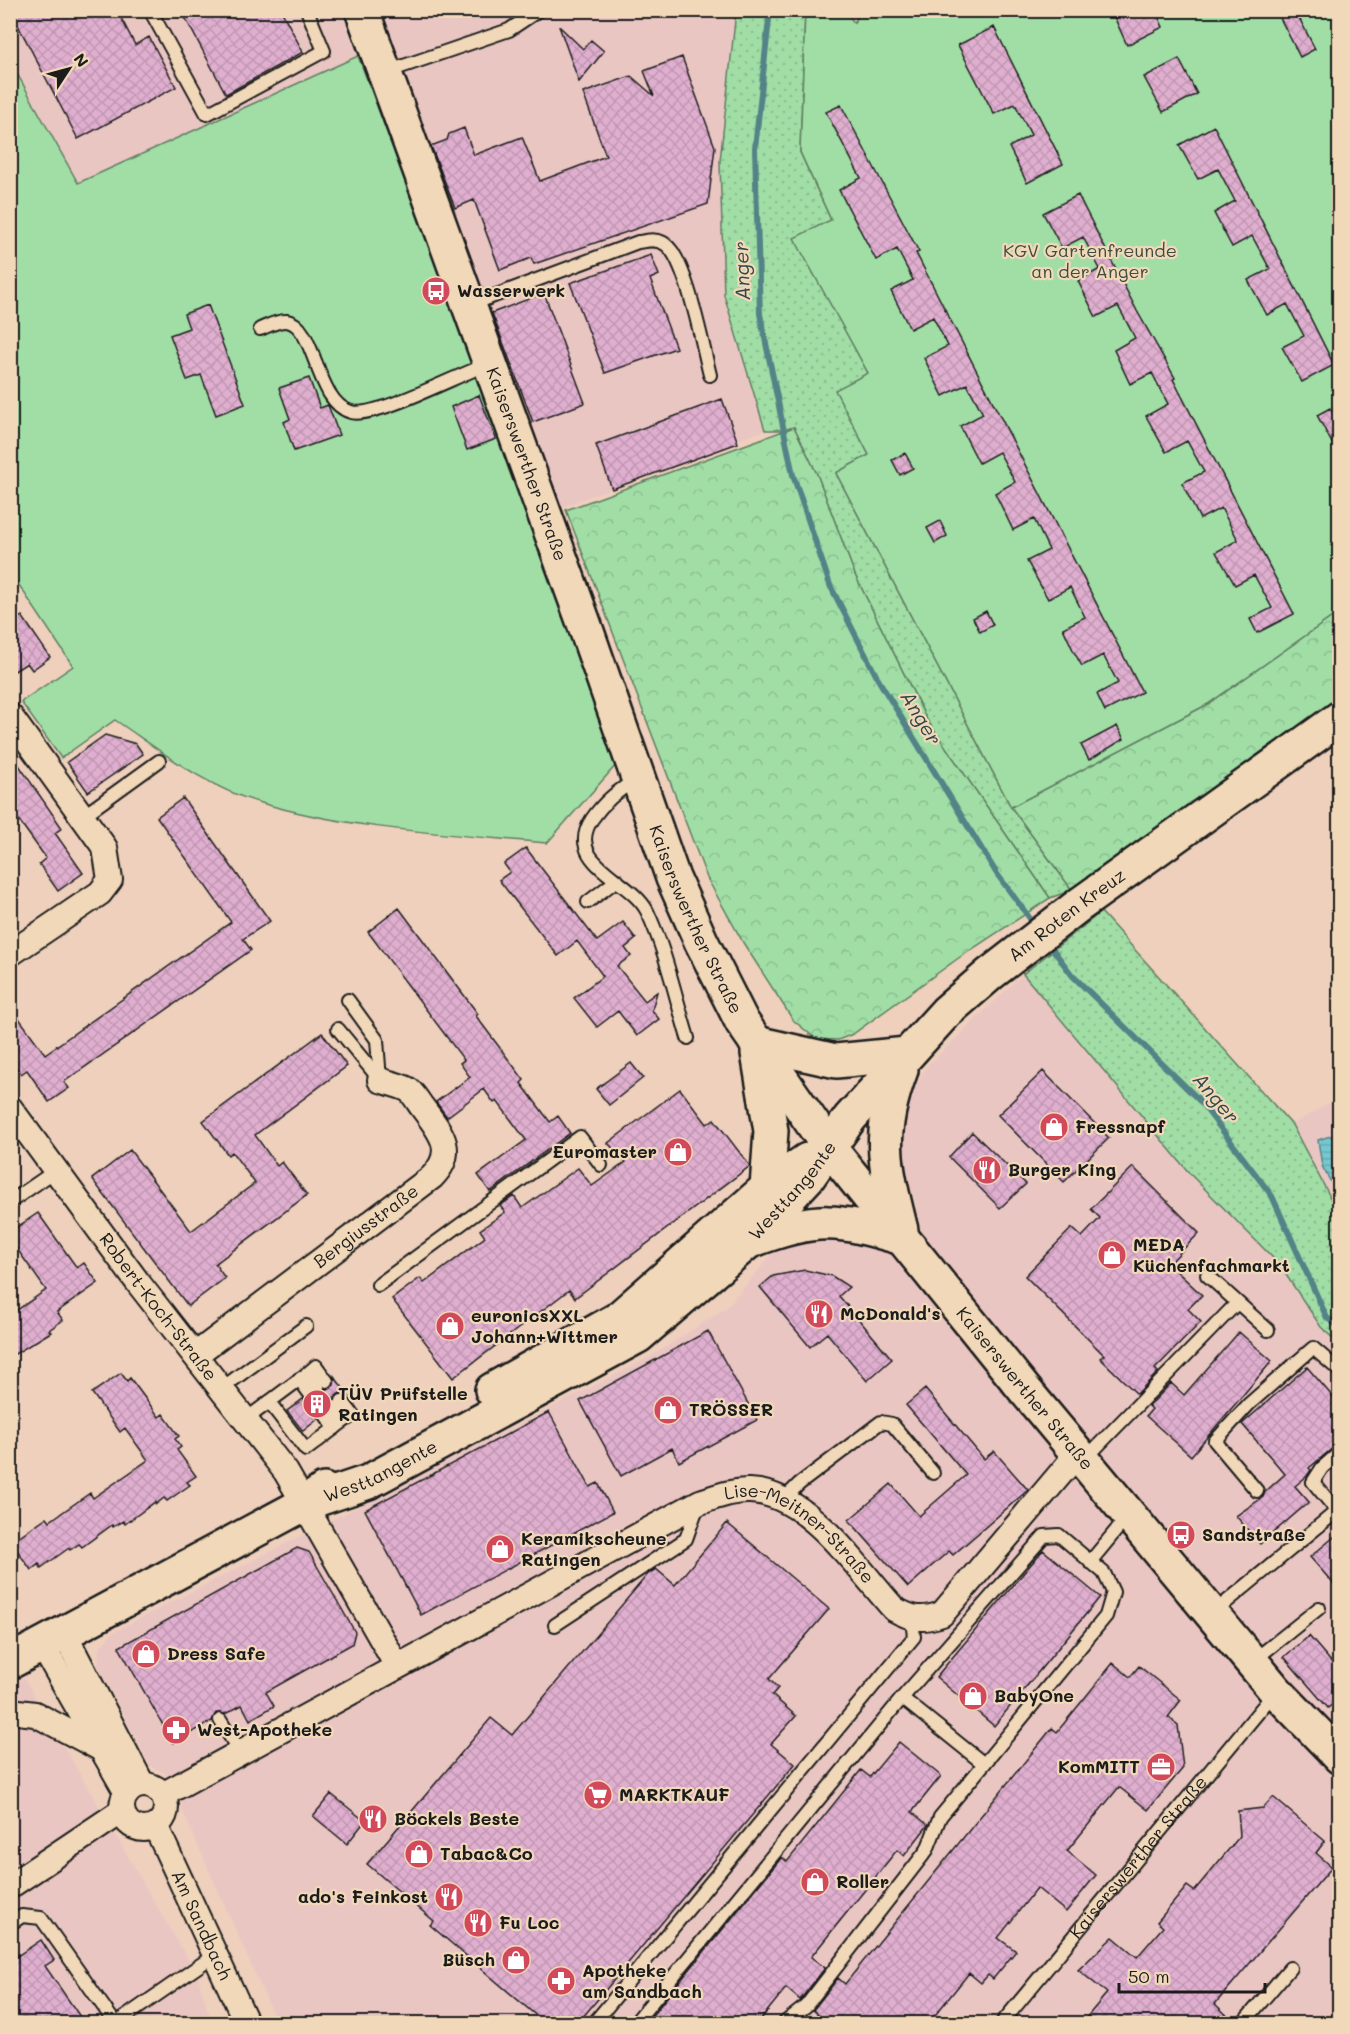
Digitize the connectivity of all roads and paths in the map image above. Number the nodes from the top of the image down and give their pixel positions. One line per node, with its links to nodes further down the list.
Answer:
1 (150, 10): 2 (lane)
2 (307, 10)
3 (362, 10): 5 (street, Kaiserswerther Straße)
4 (539, 10): 5 (lane)
5 (385, 72): 6 (street, Kaiserswerther Straße)
6 (469, 305): 8 (street, Kaiserswerther Straße); 9 (lane)
7 (260, 329): 8 (lane)
8 (490, 363): 13 (street, Kaiserswerther Straße)
9 (710, 375)
10 (10, 716): 14 (street)
11 (1340, 718): 22 (street, Am Roten Kreuz)
12 (159, 761): 14 (lane)
13 (637, 779): 15 (lane); 21 (street, Kaiserswerther Straße)
14 (83, 816): 17 (street)
15 (617, 880): 16 (lane); 20 (lane)
16 (588, 902)
17 (10, 954)
18 (348, 1000): 23 (lane)
19 (338, 1029): 23 (lane)
20 (688, 1038)
21 (756, 1043): 22 (street); 25 (street, Kaiserswerther Straße); 28 (street)
22 (907, 1054): 25 (street, Am Roten Kreuz); 30 (street)
23 (380, 1080): 37 (street, Bergiusstraße)
24 (10, 1108): 27 (street, Robert-Koch-Straße)
25 (828, 1146): 28 (street, Westtangente); 30 (street, Kaiserswerther Straße); 31 (street, Westtangente)
26 (601, 1166): 33 (lane)
27 (55, 1171): 29 (lane); 37 (street, Robert-Koch-Straße)
28 (767, 1188): 50 (street, Westtangente)
29 (10, 1203)
30 (903, 1238): 31 (street); 45 (street, Kaiserswerther Straße)
31 (749, 1241): 50 (street, Westtangente)
32 (1207, 1275): 34 (lane)
33 (378, 1285)
34 (1237, 1302): 36 (lane); 45 (lane)
35 (306, 1326): 40 (lane)
36 (1268, 1330)
37 (195, 1355): 40 (street, Robert-Koch-Straße)
38 (1340, 1371): 47 (lane)
39 (303, 1376): 39 (lane); 41 (lane)
40 (221, 1389): 43 (street, Robert-Koch-Straße)
41 (269, 1402): 42 (lane); 43 (lane)
42 (334, 1407)
43 (245, 1420): 50 (street, Robert-Koch-Straße)
44 (1340, 1452): 51 (lane)
45 (1081, 1456): 52 (street, Kaiserswerther Straße); 56 (street)
46 (933, 1473): 48 (lane)
47 (1257, 1491)
48 (784, 1499): 49 (street, Lise-Meitner-Straße); 56 (street, Lise-Meitner-Straße)
49 (700, 1502): 57 (lane); 61 (street, Lise-Meitner-Straße)
50 (306, 1503): 58 (street, Westtangente); 61 (street)
51 (1338, 1512): 55 (lane)
52 (1129, 1515): 53 (lane); 55 (street, Kaiserswerther Straße)
53 (1090, 1562): 63 (lane); 69 (lane)
54 (1319, 1608): 60 (lane)
55 (1212, 1614): 60 (street, Kaiserswerther Straße)
56 (912, 1619): 80 (lane)
57 (555, 1625)
58 (53, 1639): 59 (street, Westtangente); 66 (street); 71 (street)
59 (10, 1662)
60 (1252, 1662): 62 (street, Kaiserswerther Straße)
61 (397, 1666): 67 (street, Lise-Meitner-Straße)
62 (1276, 1691): 68 (street, Kaiserswerther Straße); 83 (lane, Kaiserswerther Straße)
63 (902, 1698): 69 (lane); 81 (lane)
64 (10, 1711): 66 (street)
65 (220, 1720): 67 (lane)
66 (103, 1750): 71 (street)
67 (239, 1751): 70 (street, Lise-Meitner-Straße)
68 (1340, 1756)
69 (984, 1764): 82 (lane)
70 (164, 1794): 71 (street); 72 (street)
71 (130, 1796): 72 (street); 73 (street)
72 (156, 1827): 75 (street, Am Sandbach)
73 (10, 1886)
74 (10, 1924): 78 (lane)
75 (216, 1954): 78 (lane); 79 (street, Am Sandbach)
76 (1290, 1968): 77 (lane)
77 (1244, 2022)
78 (115, 2023)
79 (247, 2024)
80 (593, 2024)
81 (634, 2024)
82 (783, 2024)
83 (1001, 2024)

